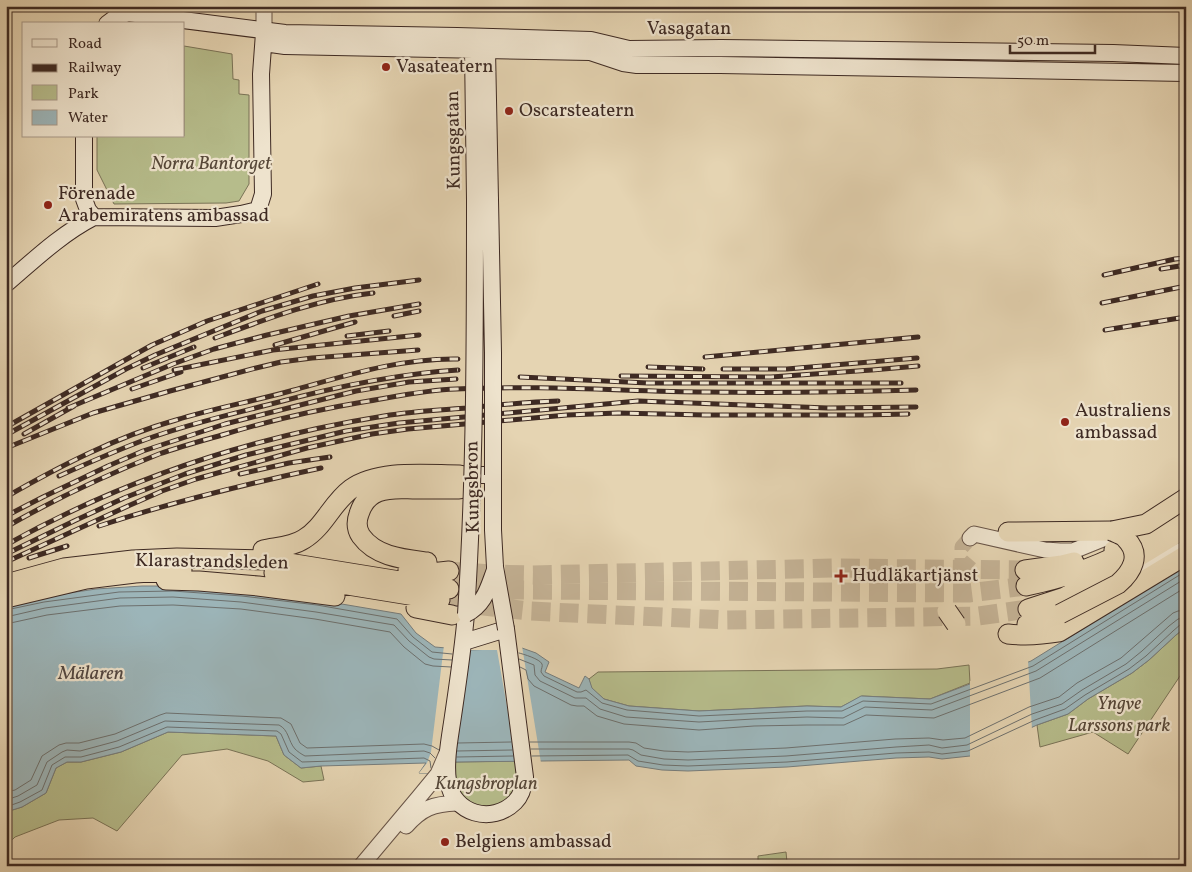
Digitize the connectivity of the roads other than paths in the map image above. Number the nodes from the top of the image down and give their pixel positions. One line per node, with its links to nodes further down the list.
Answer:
1 (264, 6): 5 (street)
2 (109, 22): 3 (main road, Vasagatan)
3 (182, 22)
4 (185, 23): 5 (main road, Vasagatan)
5 (264, 37): 6 (main road, Vasagatan); 16 (main road)
6 (480, 46): 7 (main road, Vasagatan); 10 (main road, Vasagatan); 15 (main road, Kungsgatan)
7 (629, 49): 8 (main road, Vasagatan); 10 (main road)
8 (1112, 54): 9 (main road, Vasagatan); 11 (main road)
9 (1186, 56)
10 (608, 58): 11 (main road, Vasagatan)
11 (1112, 72): 12 (main road, Vasagatan)
12 (1186, 73)
13 (84, 138): 14 (main road)
14 (84, 199): 16 (main road); 17 (main road)
15 (482, 200): 19 (main road, Kungsbron, bridge); 20 (main road, Kungsbron, bridge)
16 (94, 217): 17 (main road)
17 (60, 238): 18 (main road)
18 (6, 284)
19 (475, 353): 20 (main road); 21 (main road, Kungsbron, bridge)
20 (492, 353): 22 (main road, Kungsbron, bridge)
21 (466, 482): 22 (main road); 32 (highway); 41 (main road, Kungsbron, bridge); 41 (highway)
22 (492, 482): 34 (main road, Kungsbron)
23 (1186, 494): 30 (street)
24 (1186, 498): 27 (highway, bridge)
25 (1186, 516): 37 (highway)
26 (1186, 528): 39 (highway)
27 (1112, 531): 28 (highway); 39 (highway, bridge)
28 (1008, 532)
29 (970, 538): 30 (street)
30 (1032, 547): 37 (street)
31 (1186, 547): 39 (street)
32 (263, 550): 35 (highway); 41 (highway)
33 (1186, 555): 43 (highway)
34 (496, 567): 41 (main road, bridge); 42 (main road, Kungsbron, bridge)
35 (64, 568): 38 (highway, Klarastrandsleden); 41 (highway, Klarastrandsleden)
36 (135, 573): 40 (highway, Klarastrandsleden); 41 (highway, Klarastrandsleden); 41 (highway)
37 (1025, 578)
38 (6, 584)
39 (1065, 597)
40 (6, 598)
41 (453, 598): 44 (main road, Kungsbron)
42 (506, 629): 44 (main road); 46 (main road, Kungsbron)
43 (1008, 634)
44 (464, 642): 45 (main road, Kungsbron)
45 (443, 774): 46 (main road); 47 (street)
46 (457, 803): 48 (street)
47 (361, 866)
48 (373, 866)

